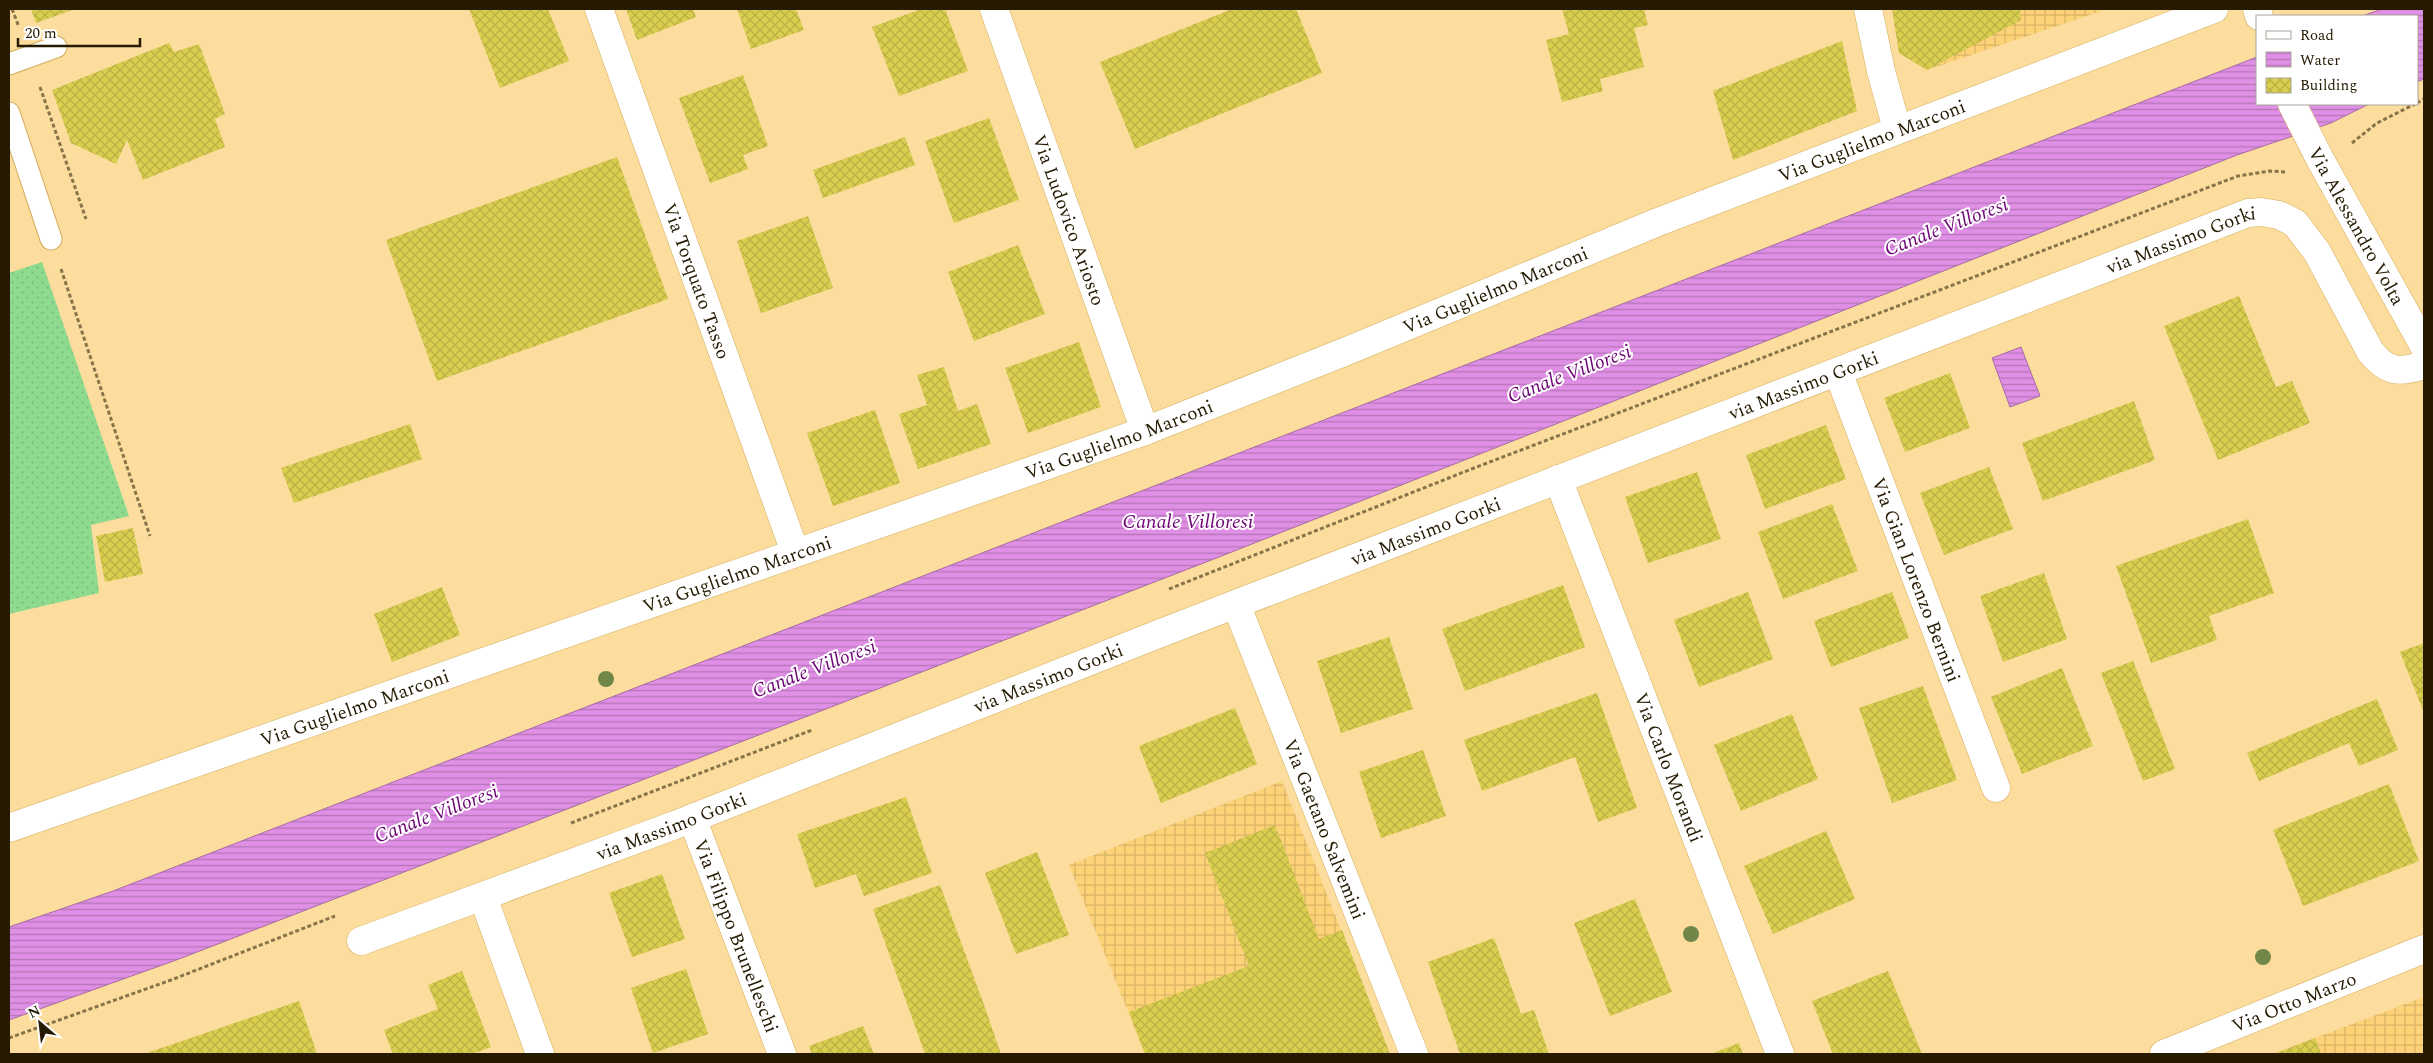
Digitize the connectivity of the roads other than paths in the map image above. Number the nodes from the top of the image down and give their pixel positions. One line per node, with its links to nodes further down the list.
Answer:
1 (599, 9): 16 (street, Via Torquato Tasso)
2 (994, 9): 14 (street, Via Ludovico Ariosto)
3 (1868, 9): 9 (street)
4 (2214, 9): 9 (street, Via Guglielmo Marconi)
5 (56, 47): 6 (lane)
6 (9, 64)
7 (2292, 105): 11 (street, Via Alessandro Volta)
8 (9, 113): 10 (lane)
9 (1897, 128): 14 (street, Via Guglielmo Marconi)
10 (51, 239)
11 (2424, 346)
12 (2424, 365): 13 (street, via Massimo Gorki)
13 (1838, 372): 15 (street, via Massimo Gorki); 18 (street, Via Gian Lorenzo Bernini)
14 (1144, 432): 16 (street, Via Guglielmo Marconi)
15 (1558, 479): 17 (street, via Massimo Gorki); 27 (street, Via Carlo Morandi)
16 (795, 552): 20 (street, Via Guglielmo Marconi)
17 (1236, 604): 19 (street, via Massimo Gorki); 26 (street, Via Gaetano Salvemini)
18 (1996, 788)
19 (692, 818): 21 (street, via Massimo Gorki); 25 (street, Via Filippo Brunelleschi)
20 (9, 828)
21 (482, 897): 22 (street, via Massimo Gorki); 24 (street)
22 (361, 941)
23 (2424, 949): 28 (street, Via Otto Marzo)
24 (540, 1054)
25 (782, 1054)
26 (1414, 1054)
27 (1780, 1054)
28 (2164, 1054)

